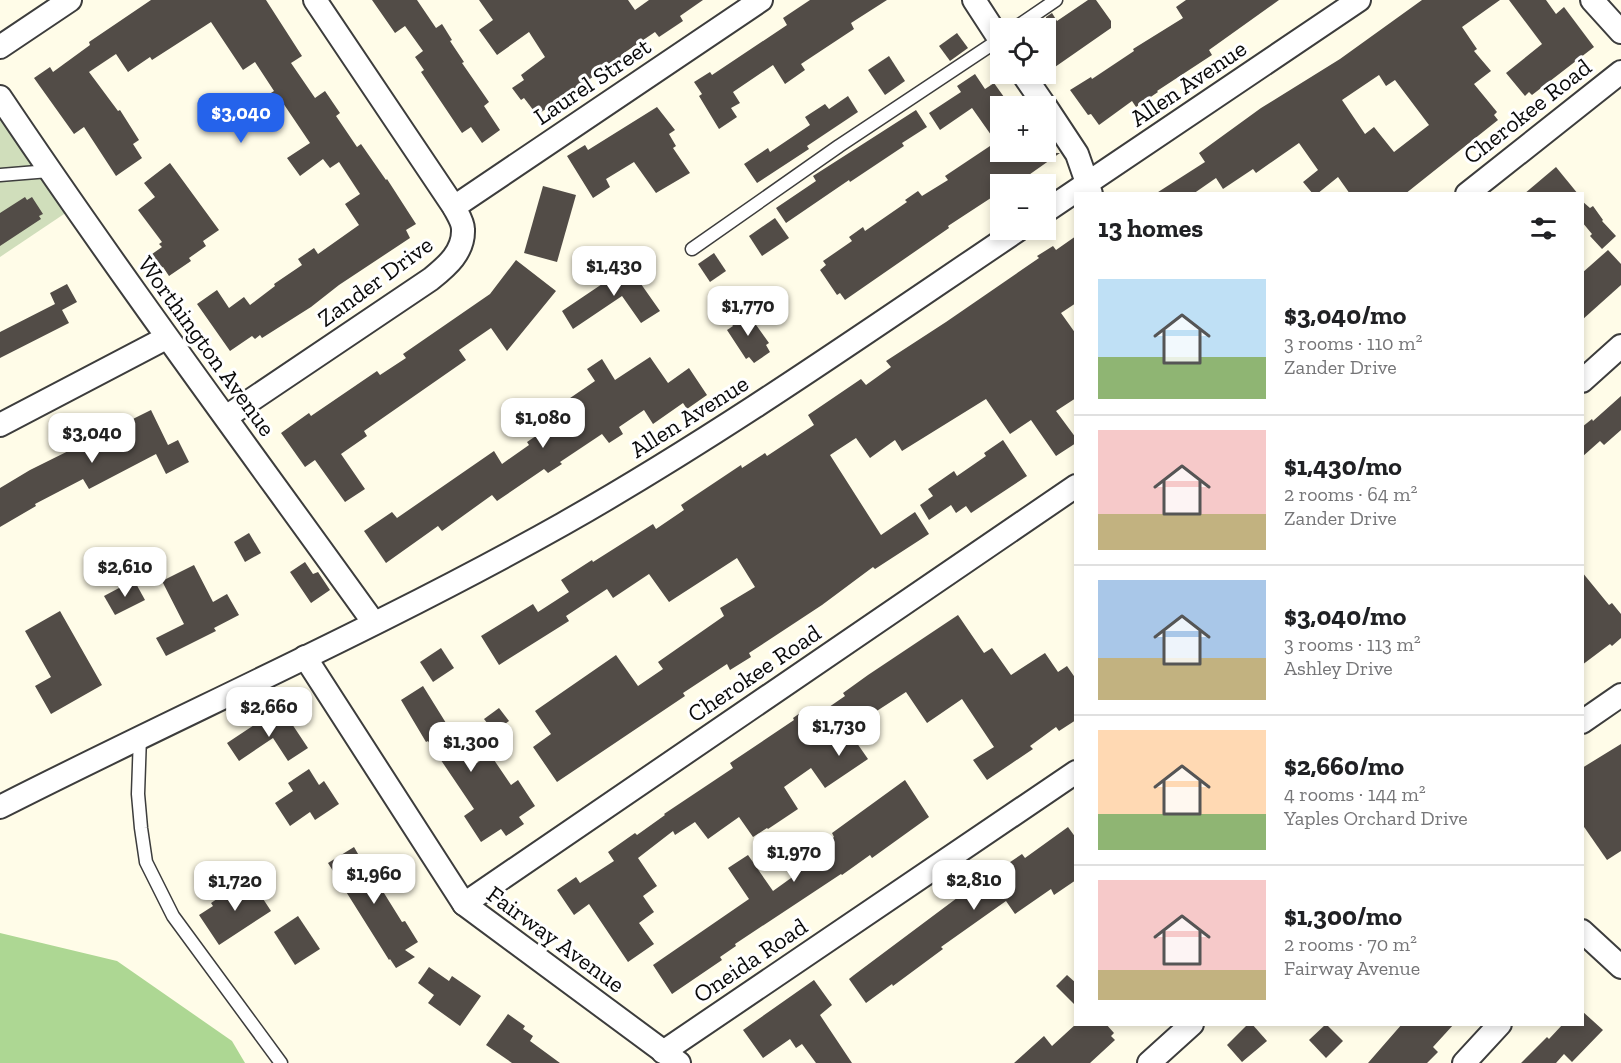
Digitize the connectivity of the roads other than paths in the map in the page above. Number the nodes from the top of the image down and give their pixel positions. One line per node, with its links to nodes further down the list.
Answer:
1 (70, 0): 12 (street)
2 (315, 0): 22 (street, Zander Drive)
3 (761, 0): 22 (street, Laurel Street)
4 (974, 0): 9 (street)
5 (1056, 0): 8 (lane)
6 (1359, 0): 18 (street, Allen Avenue)
7 (1592, 0): 10 (street)
8 (1030, 18)
9 (990, 24)
10 (1621, 32)
11 (990, 46): 24 (lane)
12 (0, 47)
13 (1621, 72): 19 (street, Cherokee Road)
14 (0, 97): 16 (street, Worthington Avenue)
15 (1056, 123): 18 (street)
16 (49, 171): 17 (lane); 25 (street, Worthington Avenue)
17 (0, 175)
18 (1089, 188)
19 (1470, 192)
20 (1074, 196): 21 (street, Allen Avenue)
21 (1056, 206)
22 (454, 207): 28 (street, Zander Drive)
23 (1003, 240): 31 (street, Allen Avenue)
24 (692, 249)
25 (166, 339): 28 (street, Worthington Avenue); 29 (street)
26 (1621, 346): 27 (street)
27 (1584, 379)
28 (226, 417): 31 (street, Worthington Avenue)
29 (0, 426)
30 (1074, 487): 38 (street, Cherokee Road)
31 (374, 624): 32 (street, Allen Avenue)
32 (305, 657): 35 (street, Allen Avenue); 38 (street, Fairway Avenue)
33 (1621, 695): 34 (street)
34 (1584, 721)
35 (140, 736): 37 (street, Allen Avenue); 44 (lane)
36 (1074, 773): 43 (street, Oneida Road)
37 (0, 807)
38 (464, 904): 43 (street, Fairway Avenue)
39 (1584, 934): 40 (street)
40 (1621, 967)
41 (1190, 1026): 45 (street)
42 (1498, 1026): 46 (street)
43 (671, 1057)
44 (281, 1063)
45 (1149, 1063)
46 (1464, 1063)

